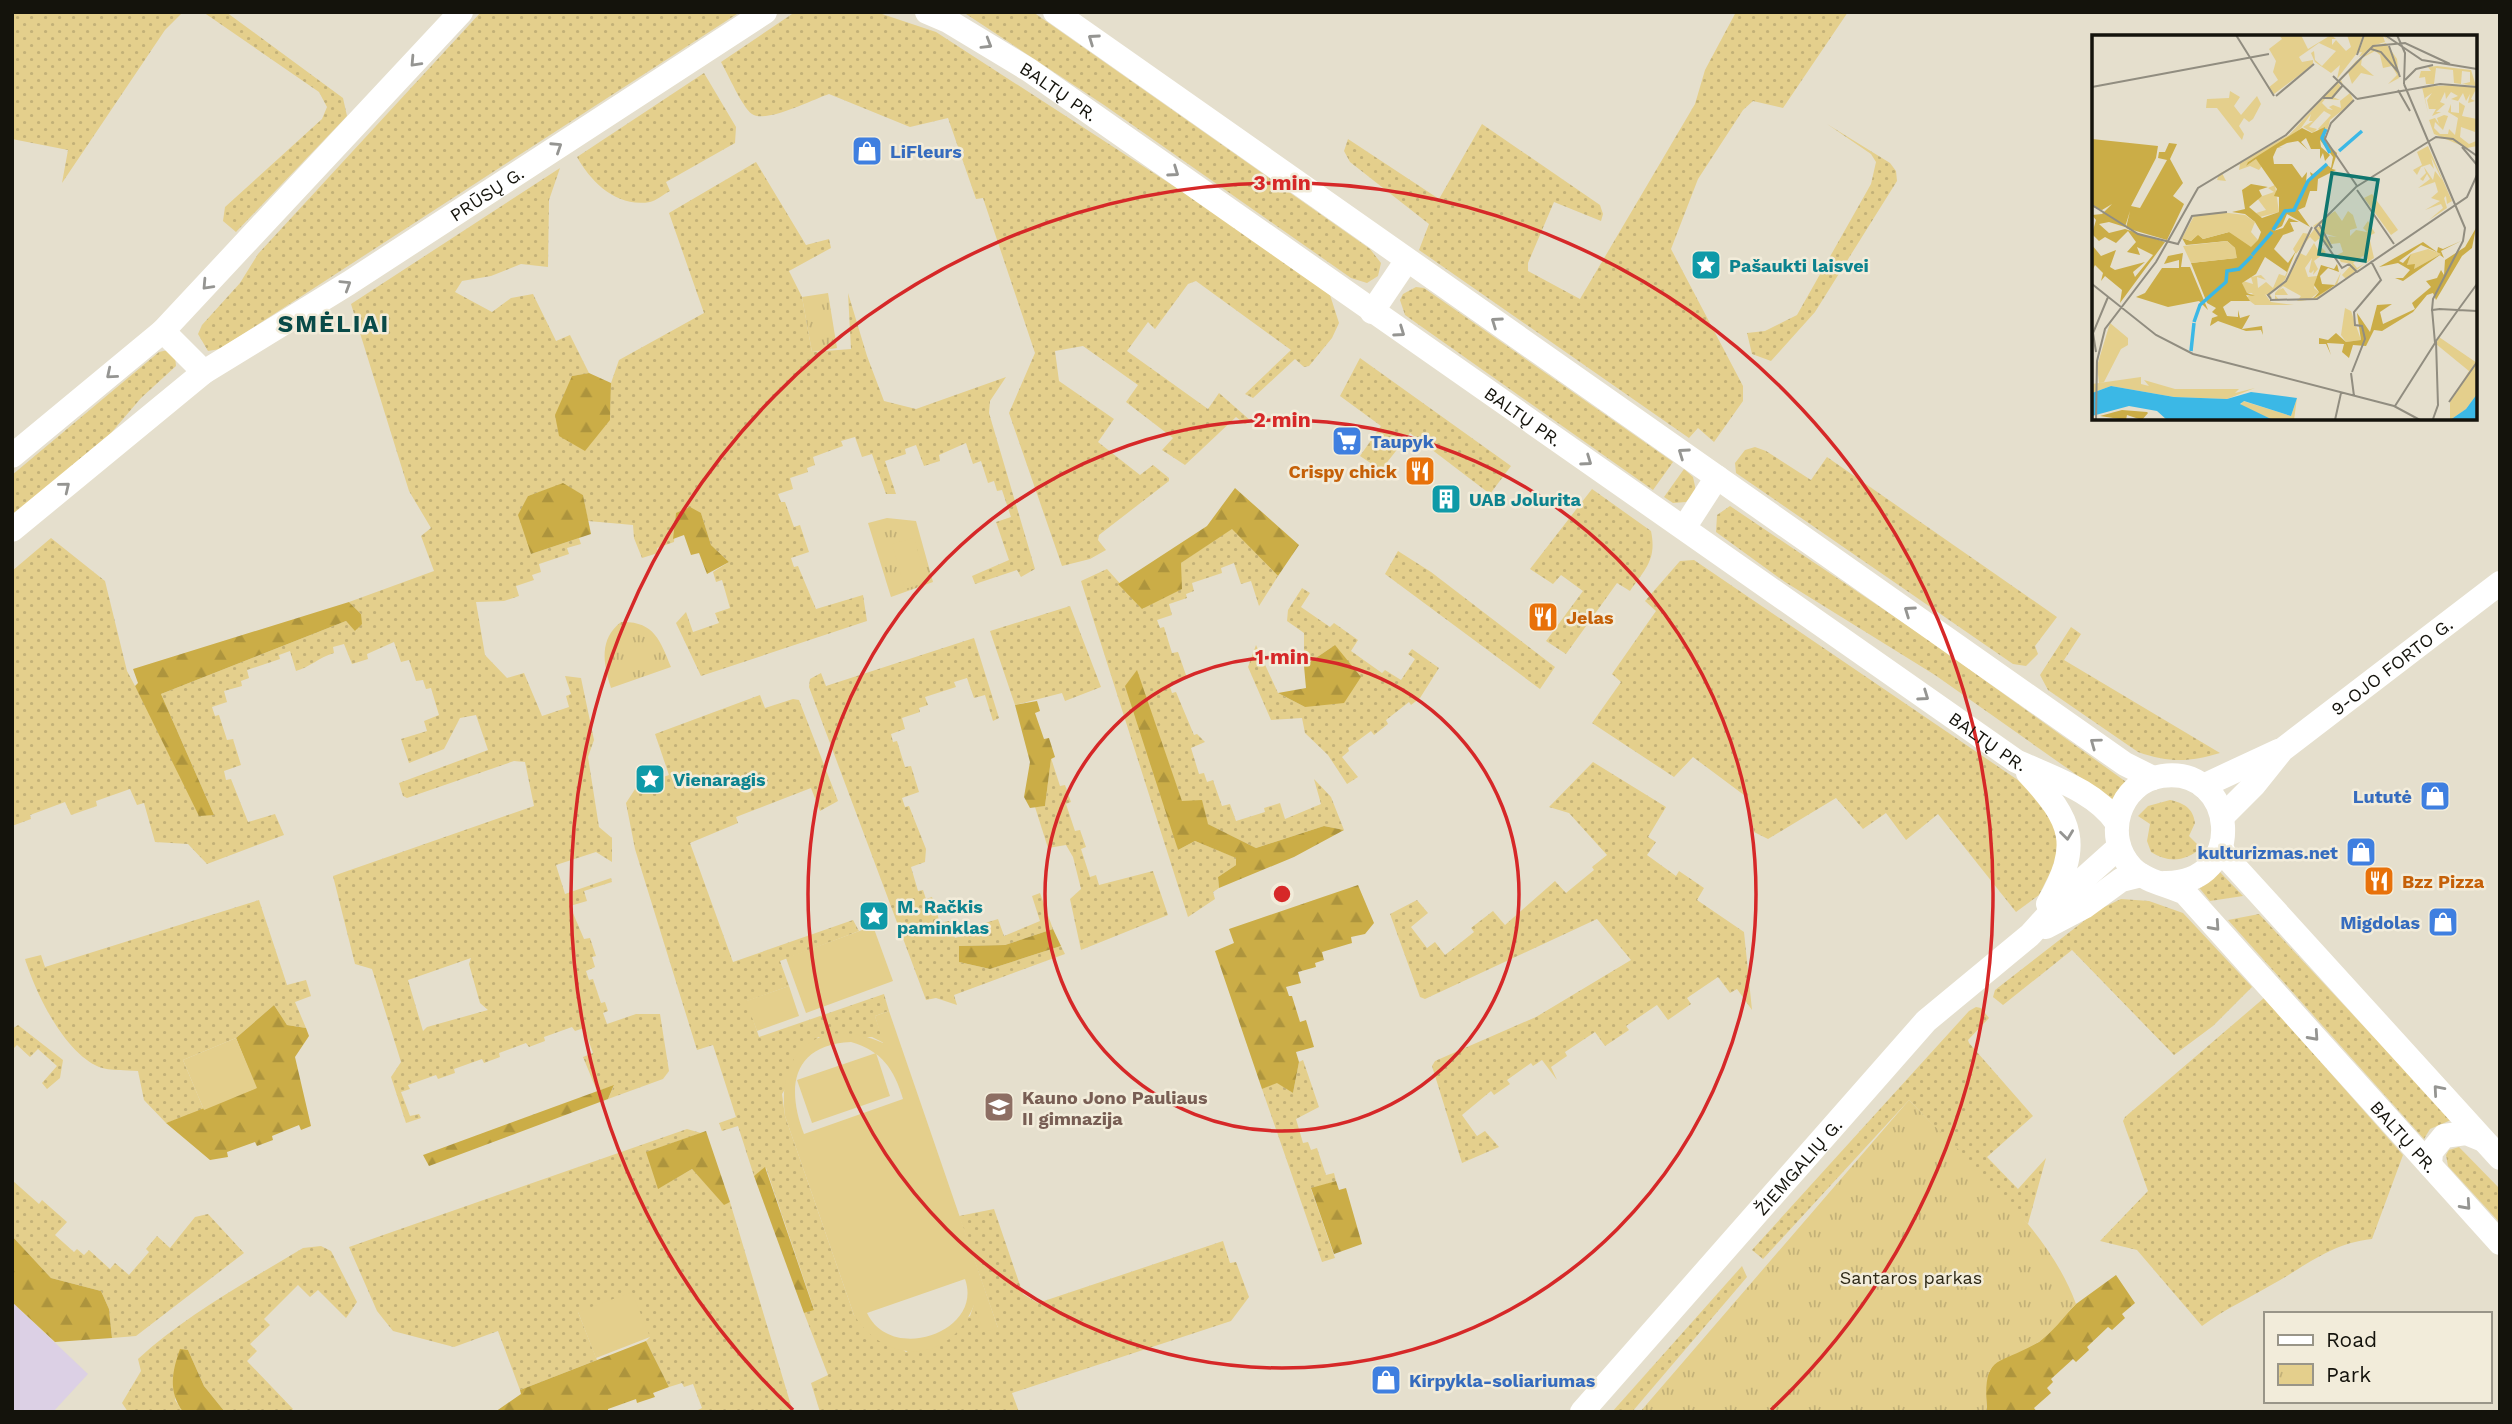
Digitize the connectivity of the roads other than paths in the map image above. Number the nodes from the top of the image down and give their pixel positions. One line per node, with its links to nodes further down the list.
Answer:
1 (461, 12): 7 (main road, one-way to 7)
2 (765, 12): 8 (main road, PRŪSŲ G., one-way to 2)
3 (927, 12): 6 (main road, BALTŲ PR., one-way to 6)
4 (1055, 12): 5 (main road, one-way to 4)
5 (1407, 260): 6 (main road); 10 (main road, one-way to 5)
6 (1371, 312): 11 (main road, BALTŲ PR., one-way to 11)
7 (163, 331): 8 (main road); 9 (main road, one-way to 9)
8 (204, 372): 12 (main road, PRŪSŲ G., one-way to 8)
9 (12, 456)
10 (1717, 477): 11 (main road); 16 (main road, one-way to 10)
11 (1684, 528): 15 (main road, BALTŲ PR., one-way to 15)
12 (12, 530)
13 (2500, 583): 14 (main road, 9-OJO FORTO G.)
14 (2282, 750): 17 (main road, 9-OJO FORTO G.); 18 (main road, 9-OJO FORTO G.)
15 (2016, 761): 19 (main road, BALTŲ PR.); 22 (main road, one-way to 22)
16 (2153, 778): 17 (main road); 19 (main road)
17 (2203, 786): 18 (main road)
18 (2222, 817): 20 (main road)
19 (2118, 835): 21 (main road, BALTŲ PR.); 22 (main road, ŽIEMGALIŲ G.)
20 (2221, 848): 21 (main road); 23 (main road, one-way to 20)
21 (2152, 879): 22 (main road, ŽIEMGALIŲ G.); 24 (main road, BALTŲ PR., one-way to 24)
22 (2030, 935): 26 (main road, ŽIEMGALIŲ G.)
23 (2492, 1149): 24 (main road)
24 (2430, 1165): 25 (main road, BALTŲ PR., one-way to 25)
25 (2500, 1243)
26 (1582, 1412)

